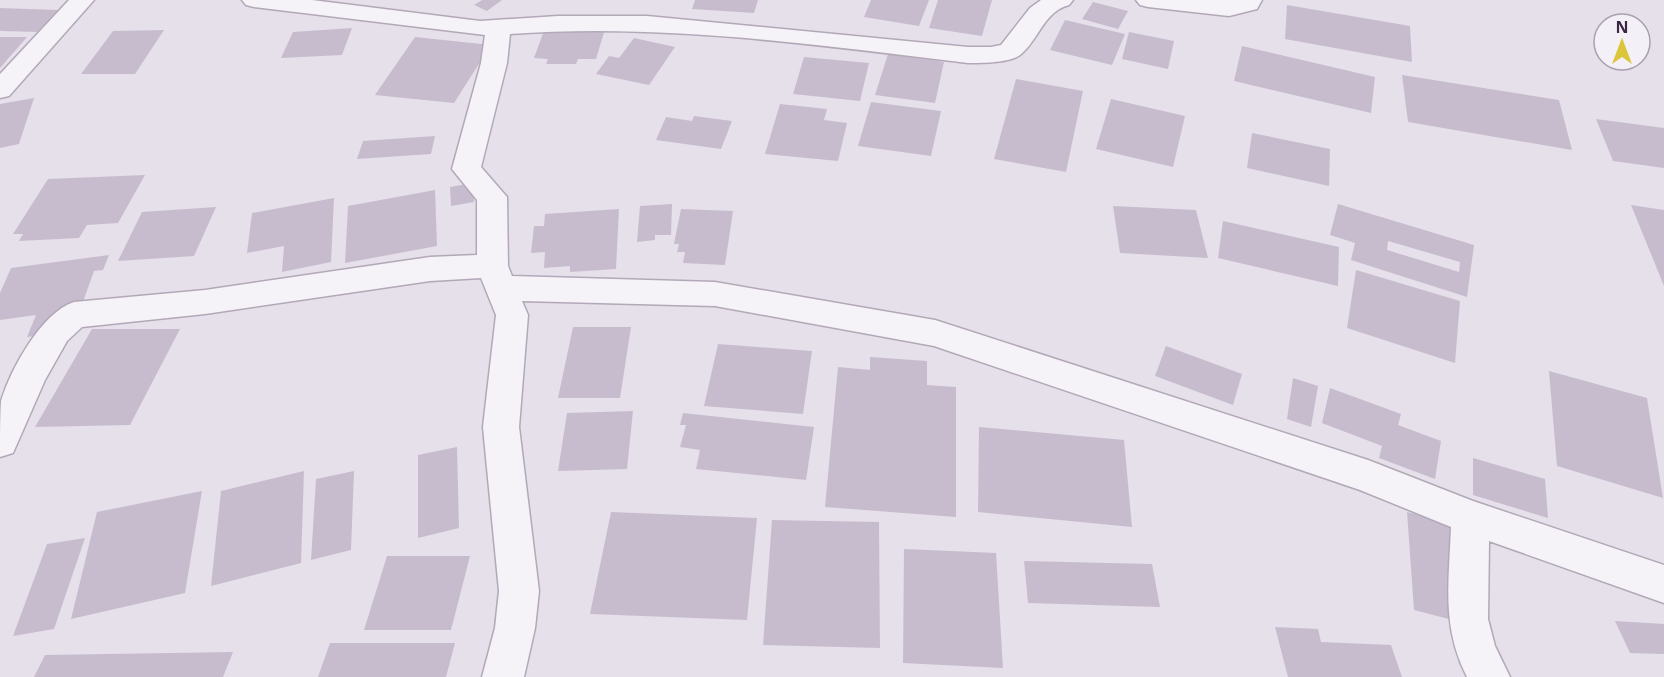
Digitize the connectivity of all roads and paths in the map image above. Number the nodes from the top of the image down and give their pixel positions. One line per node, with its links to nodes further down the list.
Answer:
1 (82, 0): 7 (street)
2 (254, 0): 6 (street)
3 (1061, 0): 6 (street)
4 (1148, 0): 5 (street)
5 (1250, 0)
6 (499, 27): 8 (street)
7 (0, 90)
8 (497, 277): 9 (street); 10 (street); 12 (street)
9 (0, 442)
10 (1470, 517): 11 (street); 13 (street)
11 (1664, 584)
12 (503, 677)
13 (1489, 677)

